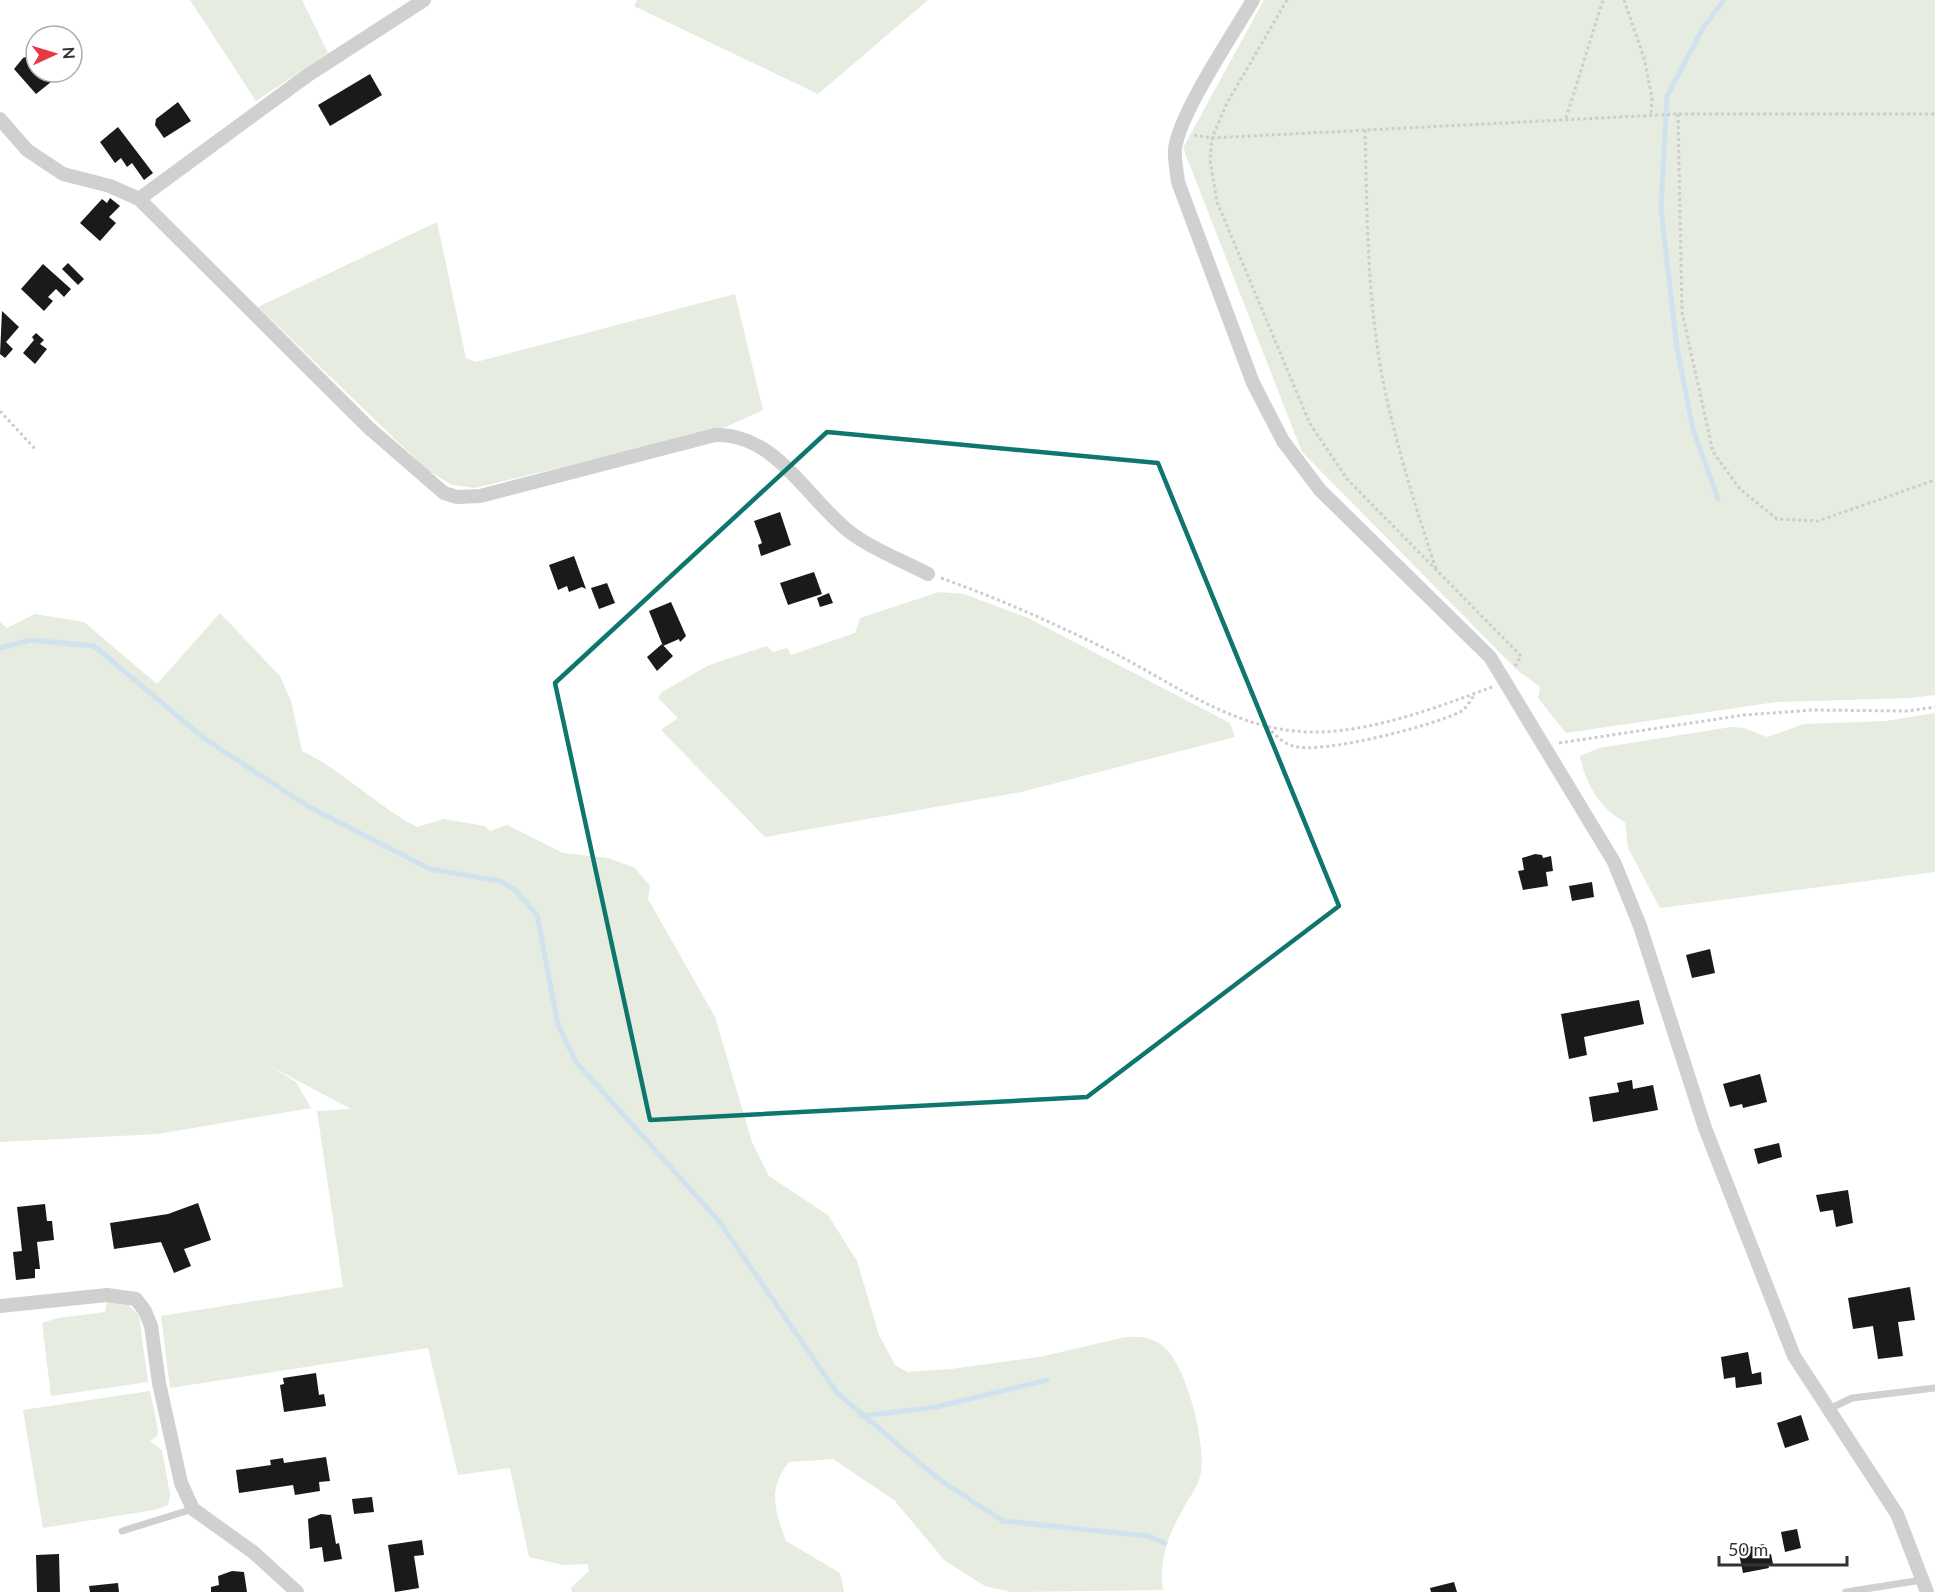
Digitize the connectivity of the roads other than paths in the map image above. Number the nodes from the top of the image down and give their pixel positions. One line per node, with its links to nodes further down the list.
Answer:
1 (424, 0): 4 (street)
2 (1253, 0): 8 (street)
3 (0, 119): 4 (street)
4 (139, 199): 5 (street)
5 (928, 574)
6 (0, 1305): 9 (street)
7 (1935, 1389): 8 (lane)
8 (1829, 1409): 11 (street)
9 (193, 1509): 10 (lane); 12 (street)
10 (122, 1531)
11 (1924, 1586): 13 (lane)
12 (297, 1592)
13 (1846, 1592)

